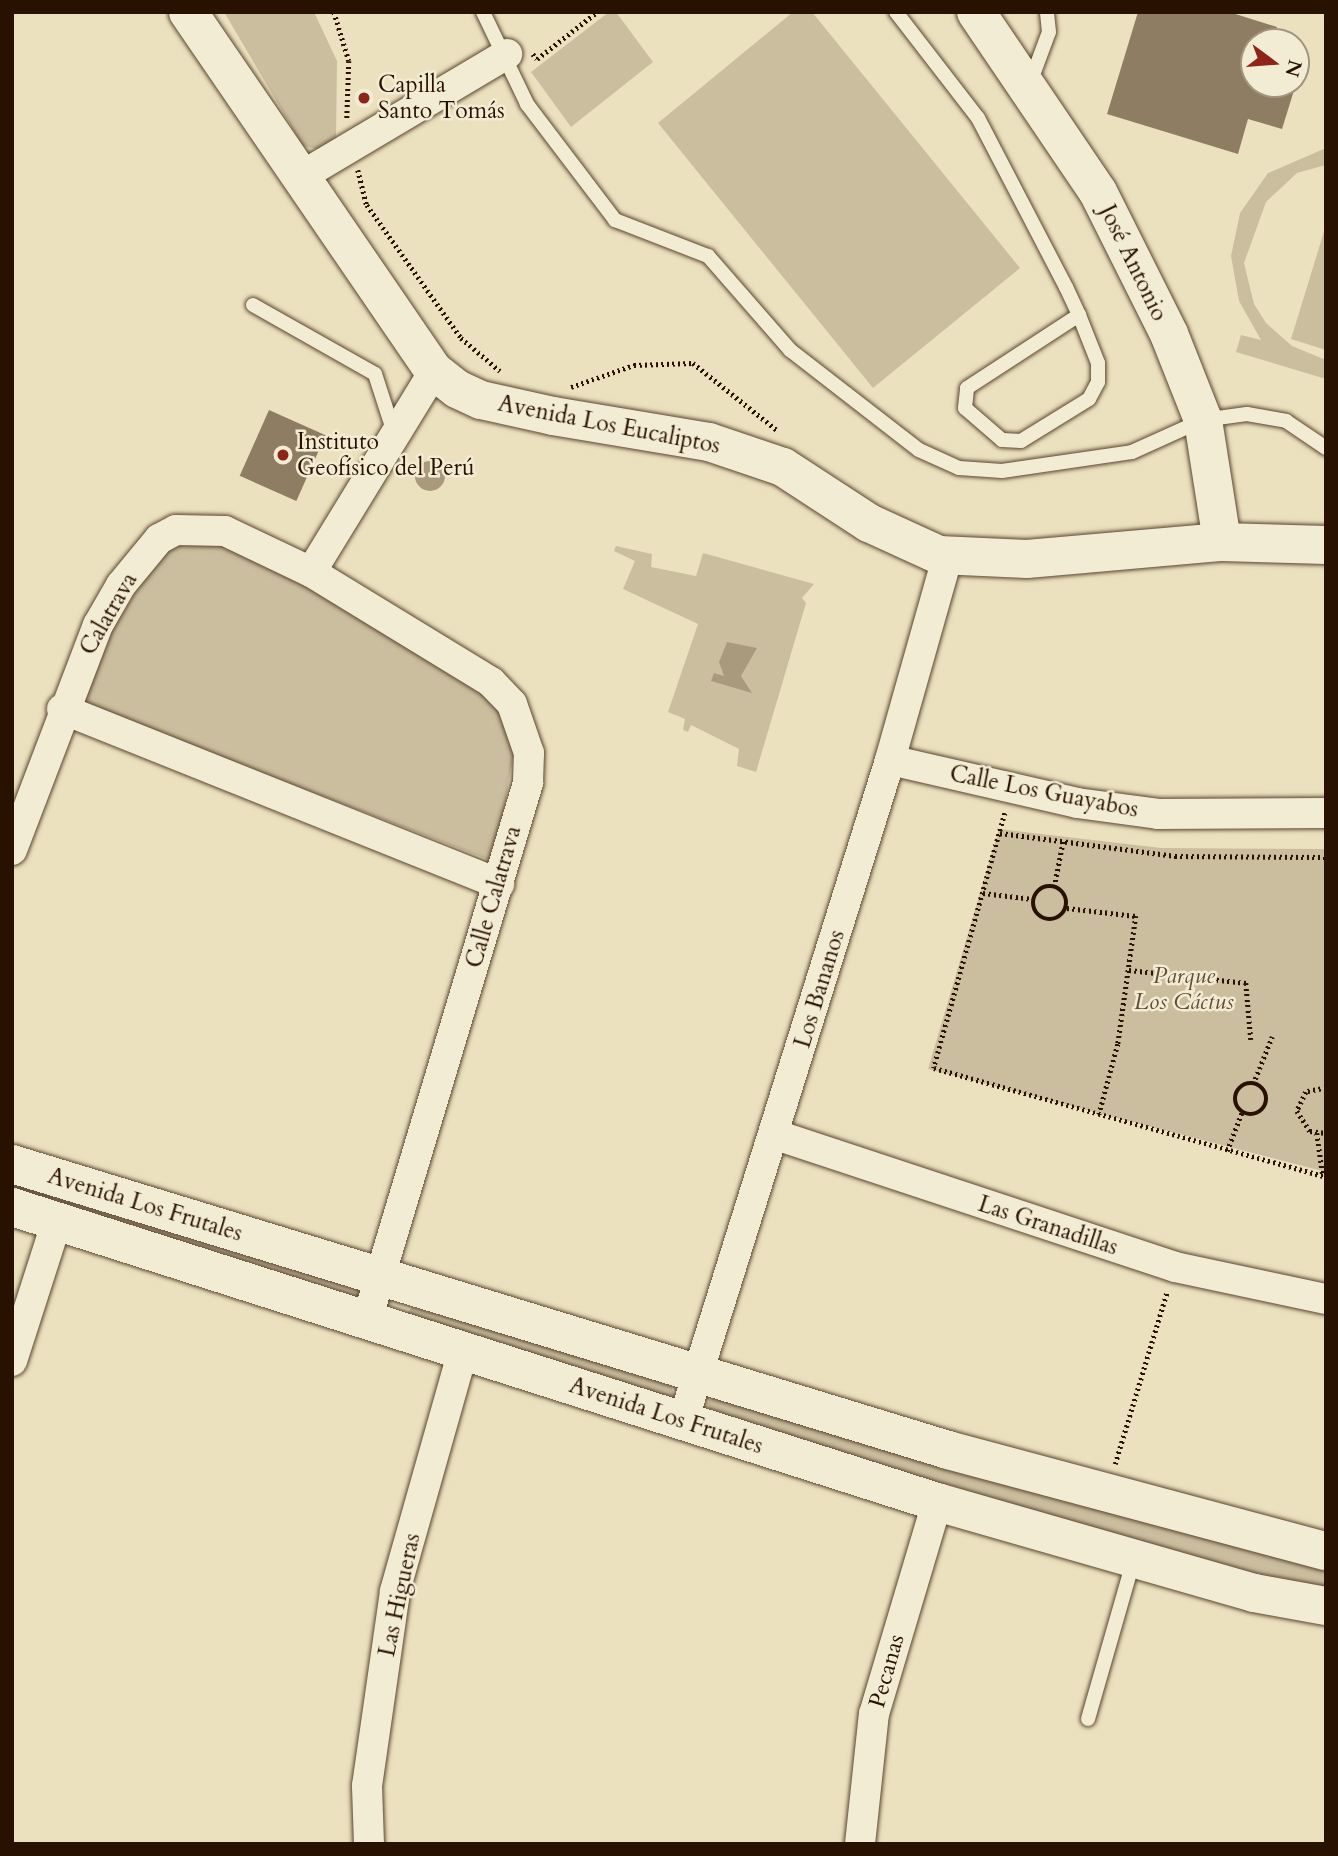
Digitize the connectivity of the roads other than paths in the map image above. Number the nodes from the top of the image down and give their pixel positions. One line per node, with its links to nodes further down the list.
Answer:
1 (188, 12): 8 (main road, Avenida Los Eucaliptos)
2 (483, 12): 6 (lane)
3 (897, 12): 10 (lane)
4 (976, 12): 7 (main road, José Antonio)
5 (1047, 12): 7 (lane)
6 (519, 52): 8 (street); 12 (lane)
7 (1029, 85): 12 (main road, José Antonio)
8 (300, 177): 11 (main road, Avenida Los Eucaliptos)
9 (253, 305): 13 (lane)
10 (1079, 315): 10 (lane)
11 (434, 371): 13 (street); 17 (main road, Avenida Los Eucaliptos)
12 (1203, 420): 14 (lane); 15 (main road, José Antonio)
13 (394, 436): 18 (street)
14 (1326, 448)
15 (1222, 542): 16 (main road, Avenida Los Eucaliptos); 17 (main road, Avenida Los Eucaliptos)
16 (1326, 545)
17 (948, 555): 20 (street, Los Bananos)
18 (311, 572): 19 (street, Calatrava); 23 (street, Calle Calatrava)
19 (62, 709): 22 (street, Calatrava); 23 (street)
20 (890, 760): 21 (street, Calle Los Guayabos); 24 (street, Los Bananos)
21 (1326, 813)
22 (12, 850)
23 (499, 884): 28 (street, Calle Calatrava)
24 (776, 1135): 29 (street, Las Granadillas); 33 (street, Los Bananos)
25 (12, 1164): 28 (main road, Avenida Los Frutales)
26 (12, 1207): 27 (main road, Avenida Los Frutales)
27 (57, 1221): 30 (main road, Avenida Los Frutales); 32 (street)
28 (380, 1277): 30 (street, Calle Calatrava); 33 (main road, Avenida Los Frutales)
29 (1326, 1299)
30 (367, 1320): 31 (main road, Avenida Los Frutales)
31 (463, 1351): 34 (main road, Avenida Los Frutales); 40 (street, Las Higueras)
32 (12, 1362)
33 (699, 1376): 34 (street, Los Bananos); 36 (main road, Avenida Los Frutales)
34 (683, 1421): 35 (main road, Avenida Los Frutales)
35 (937, 1502): 37 (main road, Avenida Los Frutales); 41 (street, Pecanas)
36 (1326, 1551)
37 (1134, 1559): 38 (main road, Avenida Los Frutales); 39 (lane)
38 (1326, 1606)
39 (1088, 1719)
40 (369, 1844)
41 (860, 1844)

